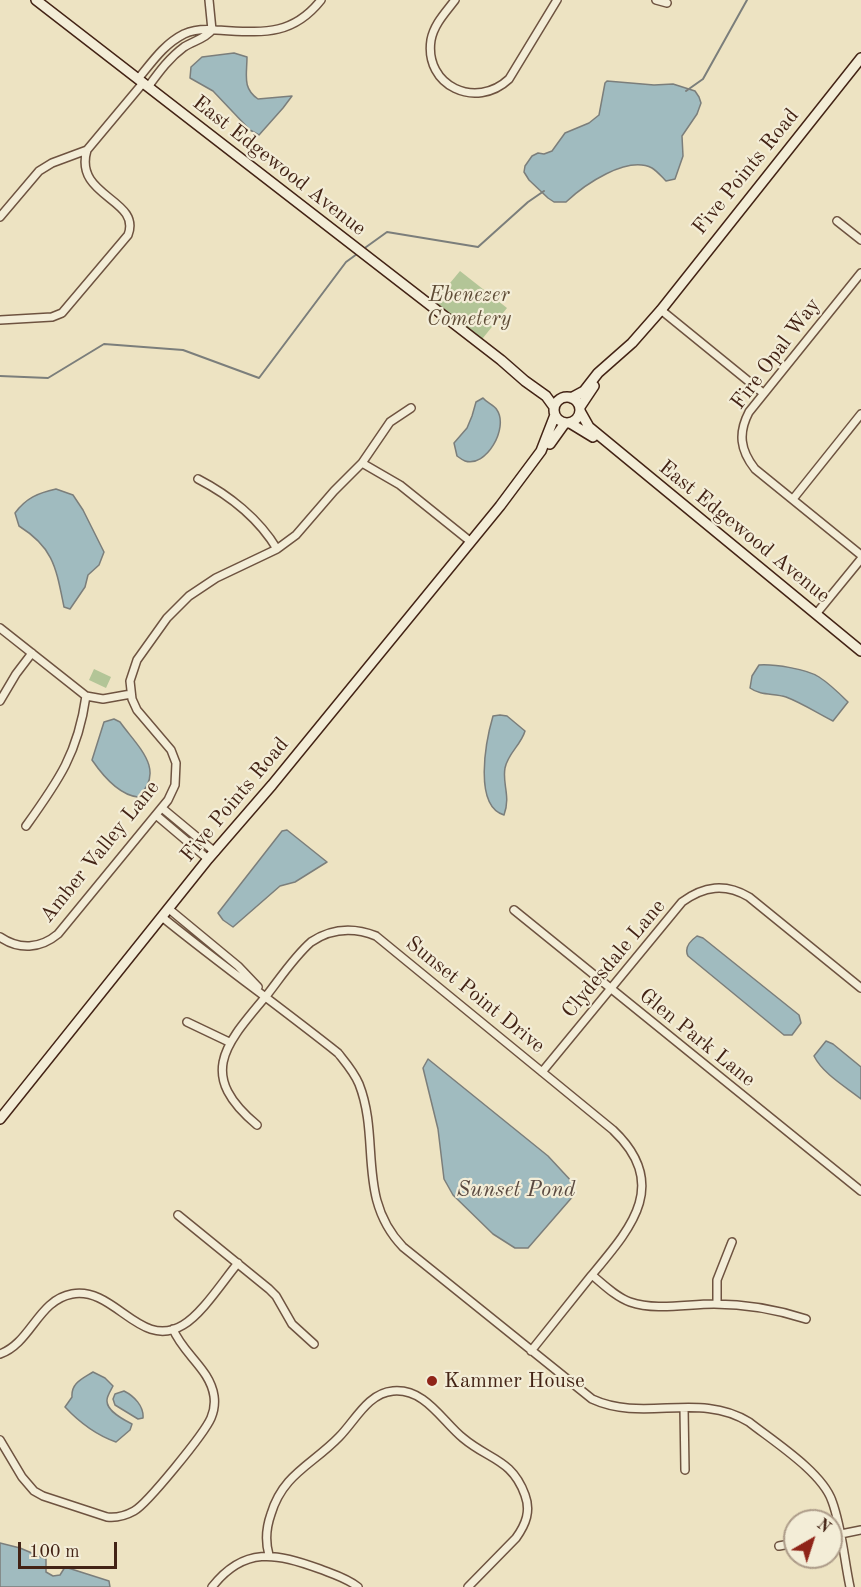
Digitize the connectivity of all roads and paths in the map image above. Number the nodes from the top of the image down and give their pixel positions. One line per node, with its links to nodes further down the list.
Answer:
1 (36, 0): 10 (street, East Edgewood Avenue)
2 (209, 0): 8 (street)
3 (321, 0): 8 (street)
4 (455, 0): 5 (street)
5 (556, 0)
6 (656, 0): 7 (street)
7 (667, 3)
8 (213, 30): 10 (street); 10 (street)
9 (861, 58): 16 (street, Five Points Road)
10 (143, 83): 11 (street); 18 (street, East Edgewood Avenue)
11 (87, 150): 12 (street); 17 (street)
12 (0, 217)
13 (837, 221): 14 (street)
14 (861, 240)
15 (861, 273): 19 (street, Fire Opal Way)
16 (661, 310): 19 (street); 20 (street); 22 (street)
17 (0, 320)
18 (501, 360): 20 (street, East Edgewood Avenue); 23 (street, East Edgewood Avenue)
19 (763, 393): 29 (street, Fire Opal Way)
20 (567, 398): 22 (street, East Edgewood Avenue); 23 (street)
21 (411, 408): 26 (street)
22 (580, 409): 25 (street); 27 (street, East Edgewood Avenue)
23 (555, 411): 25 (street, East Edgewood Avenue); 30 (street)
24 (861, 414): 29 (street)
25 (567, 423): 27 (street, East Edgewood Avenue); 30 (street)
26 (362, 463): 31 (street); 32 (street)
27 (632, 464): 35 (street, East Edgewood Avenue)
28 (198, 479): 32 (street)
29 (793, 499): 33 (street, Fire Opal Way)
30 (500, 506): 31 (street, Five Points Road)
31 (471, 542): 45 (street, Five Points Road)
32 (277, 549): 39 (street)
33 (861, 555)
34 (861, 559): 35 (street)
35 (816, 614): 37 (street, East Edgewood Avenue)
36 (0, 628): 38 (street)
37 (861, 651)
38 (32, 653): 40 (street); 41 (street)
39 (130, 694): 40 (street); 42 (street, Amber Valley Lane)
40 (86, 696): 44 (street)
41 (0, 701)
42 (162, 808): 43 (street, Amber Valley Lane); 45 (street)
43 (156, 815): 45 (street); 49 (street, Amber Valley Lane)
44 (26, 826)
45 (212, 856): 46 (street, Five Points Road)
46 (169, 909): 48 (street, Five Points Road); 52 (street)
47 (514, 910): 51 (street, Glen Park Lane)
48 (162, 917): 52 (street); 56 (street, Five Points Road)
49 (0, 937)
50 (861, 988): 51 (street, Clydesdale Lane)
51 (611, 989): 55 (street, Clydesdale Lane); 60 (street, Glen Park Lane)
52 (266, 996): 54 (street, Sunset Point Drive); 55 (street, Sunset Point Drive); 69 (street)
53 (187, 1022): 54 (street)
54 (229, 1042): 57 (street)
55 (543, 1072): 59 (street, Sunset Point Drive)
56 (0, 1119)
57 (257, 1125)
58 (649, 1180): 59 (street)
59 (640, 1181): 64 (street)
60 (861, 1191)
61 (178, 1215): 63 (street)
62 (732, 1242): 65 (street)
63 (238, 1263): 67 (street); 68 (street)
64 (592, 1275): 65 (street); 69 (street)
65 (717, 1304): 66 (street)
66 (806, 1319)
67 (173, 1329): 70 (street); 72 (street)
68 (314, 1344)
69 (531, 1351): 71 (street)
70 (0, 1354)
71 (684, 1408): 73 (street); 74 (street)
72 (0, 1440)
73 (685, 1470)
74 (835, 1509)
75 (861, 1530): 76 (street)
76 (843, 1533)
77 (783, 1545): 78 (street)
78 (779, 1546)
79 (843, 1550): 84 (street)
80 (268, 1555): 81 (street); 82 (street); 83 (street)
81 (212, 1587)
82 (358, 1587)
83 (468, 1587)
84 (850, 1587)

